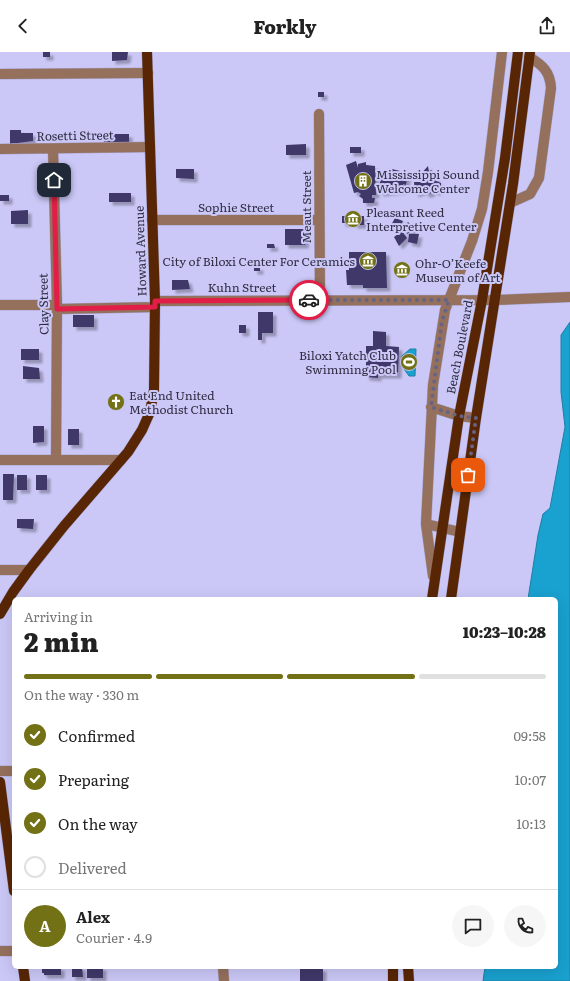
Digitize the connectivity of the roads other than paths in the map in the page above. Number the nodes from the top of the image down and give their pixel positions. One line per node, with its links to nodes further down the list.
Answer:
1 (147, 52): 5 (main road, Howard Avenue)
2 (502, 52): 16 (street)
3 (518, 52): 17 (main road, Beach Boulevard)
4 (529, 54): 11 (main road); 11 (street)
5 (148, 73): 6 (street); 8 (main road, Howard Avenue)
6 (0, 74)
7 (319, 114): 13 (street, Meaut Street)
8 (150, 147): 10 (street, Rosetti Street); 12 (main road, Howard Avenue)
9 (0, 149): 10 (street, Rosetti Street)
10 (53, 149): 21 (street, Clay Street)
11 (510, 203): 18 (main road)
12 (152, 220): 13 (street, Sophie Street); 19 (main road, Howard Avenue)
13 (319, 220): 15 (street, Meaut Street)
14 (568, 297): 18 (street, Kuhn Street)
15 (320, 300): 16 (street, Kuhn Street); 19 (street, Kuhn Street)
16 (449, 300): 17 (street, Kuhn Street); 22 (street)
17 (482, 300): 18 (street, Kuhn Street); 23 (main road, Beach Boulevard)
18 (496, 300): 24 (main road)
19 (155, 304): 21 (street, Kuhn Street); 27 (main road, Howard Avenue)
20 (0, 305): 21 (street, Kuhn Street)
21 (57, 307): 26 (street, Clay Street)
22 (431, 407): 23 (street); 28 (street)
23 (459, 416): 24 (street); 29 (main road, Beach Boulevard)
24 (476, 418): 30 (main road)
25 (0, 460): 26 (street)
26 (56, 460): 27 (street)
27 (121, 460): 32 (main road, Howard Avenue)
28 (426, 524): 29 (street); 33 (street)
29 (443, 528): 30 (street); 33 (main road, Beach Boulevard)
30 (460, 532): 35 (main road)
31 (0, 570): 32 (street)
32 (29, 570): 36 (main road, Howard Avenue)
33 (434, 587): 34 (main road, Beach Boulevard)
34 (432, 597)
35 (451, 597)
36 (0, 614)
37 (0, 771): 38 (street)
38 (12, 771)
39 (0, 782): 40 (main road)
40 (4, 840): 41 (main road)
41 (12, 881)
42 (0, 951): 43 (street)
43 (12, 951)
44 (24, 969): 48 (main road)
45 (223, 969): 49 (street)
46 (393, 969): 50 (main road)
47 (408, 969): 51 (main road)
48 (25, 981)
49 (224, 981)
50 (393, 981)
51 (408, 981)

